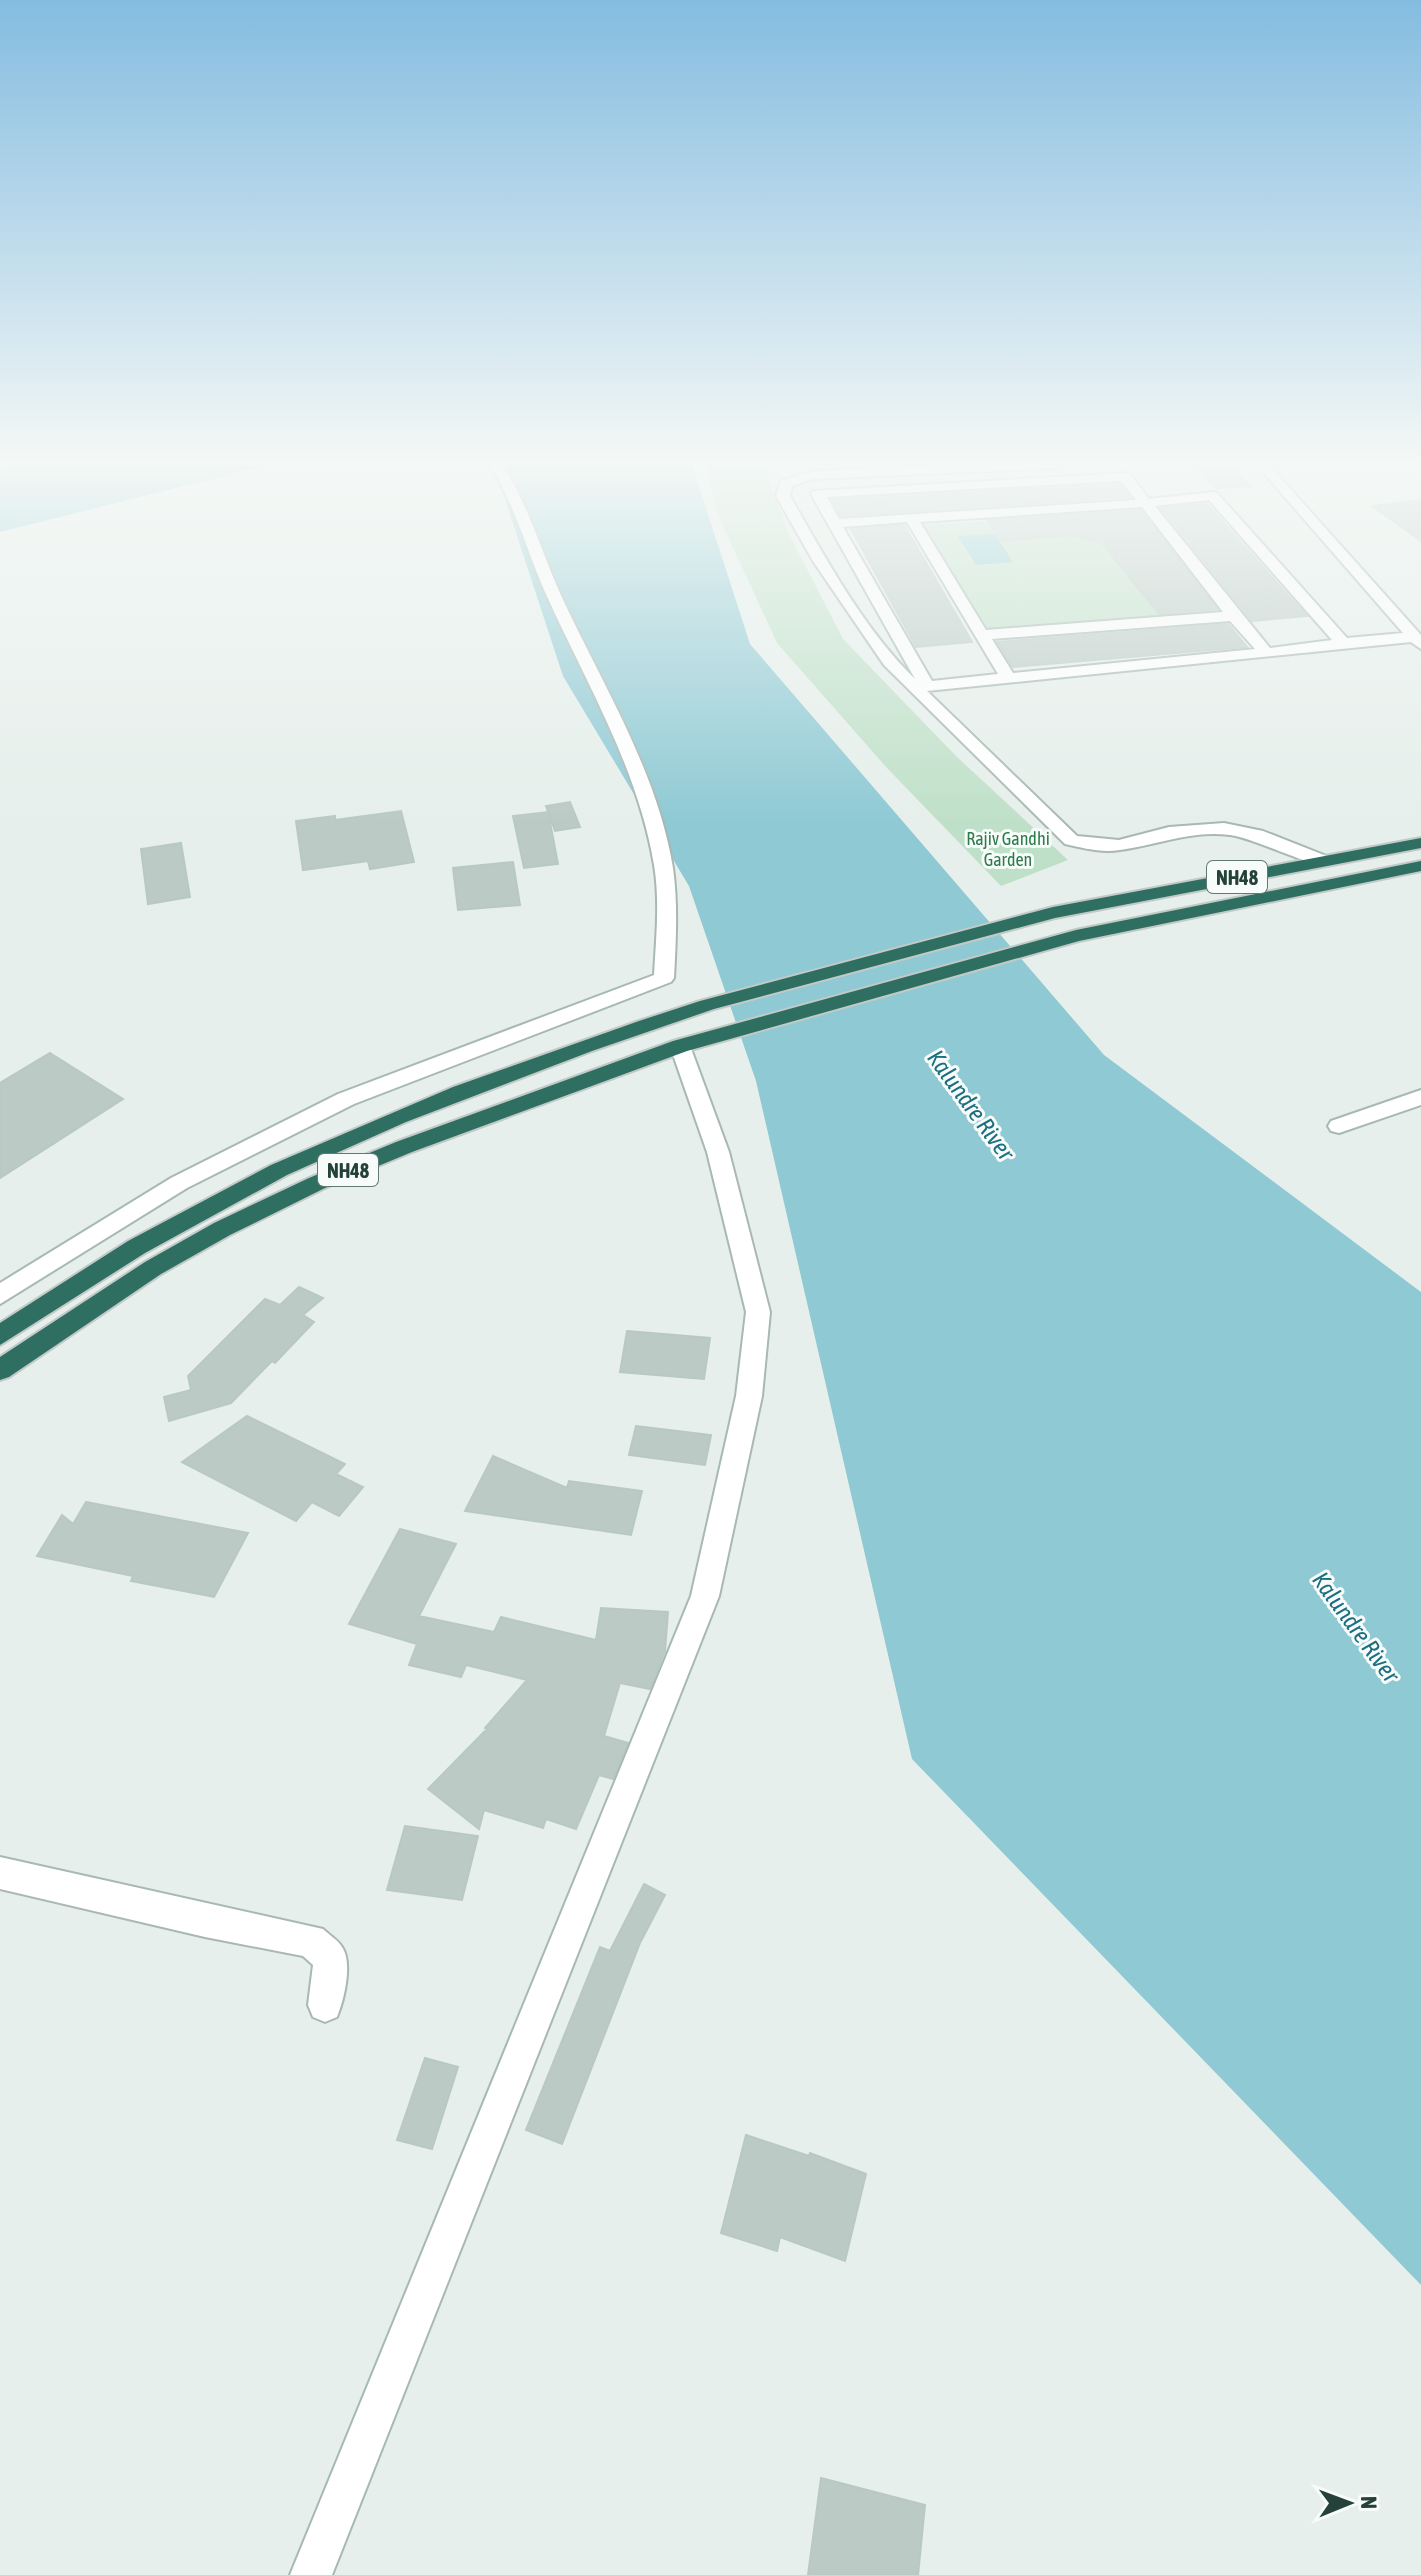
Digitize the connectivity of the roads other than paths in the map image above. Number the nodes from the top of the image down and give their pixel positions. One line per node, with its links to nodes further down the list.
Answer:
1 (549, 584): 20 (street)
2 (836, 584): 15 (street)
3 (870, 584): 13 (street)
4 (950, 584): 9 (street)
5 (1209, 584): 8 (street)
6 (1291, 584): 11 (street)
7 (1368, 584): 10 (street)
8 (1234, 616): 9 (street); 12 (street)
9 (980, 635): 13 (street)
10 (1417, 640): 11 (street)
11 (1343, 643): 12 (street)
12 (1266, 653): 13 (street)
13 (1008, 678)
14 (1421, 843): 15 (highway, NH48)
15 (1323, 861): 21 (highway, NH48)
16 (1421, 866): 17 (highway, NH48)
17 (680, 1046): 22 (highway, NH48); 25 (street)
18 (1421, 1097): 19 (street)
19 (1339, 1126)
20 (0, 1295)
21 (0, 1336)
22 (0, 1370)
23 (0, 1873): 24 (street)
24 (325, 2005)
25 (311, 2575)

